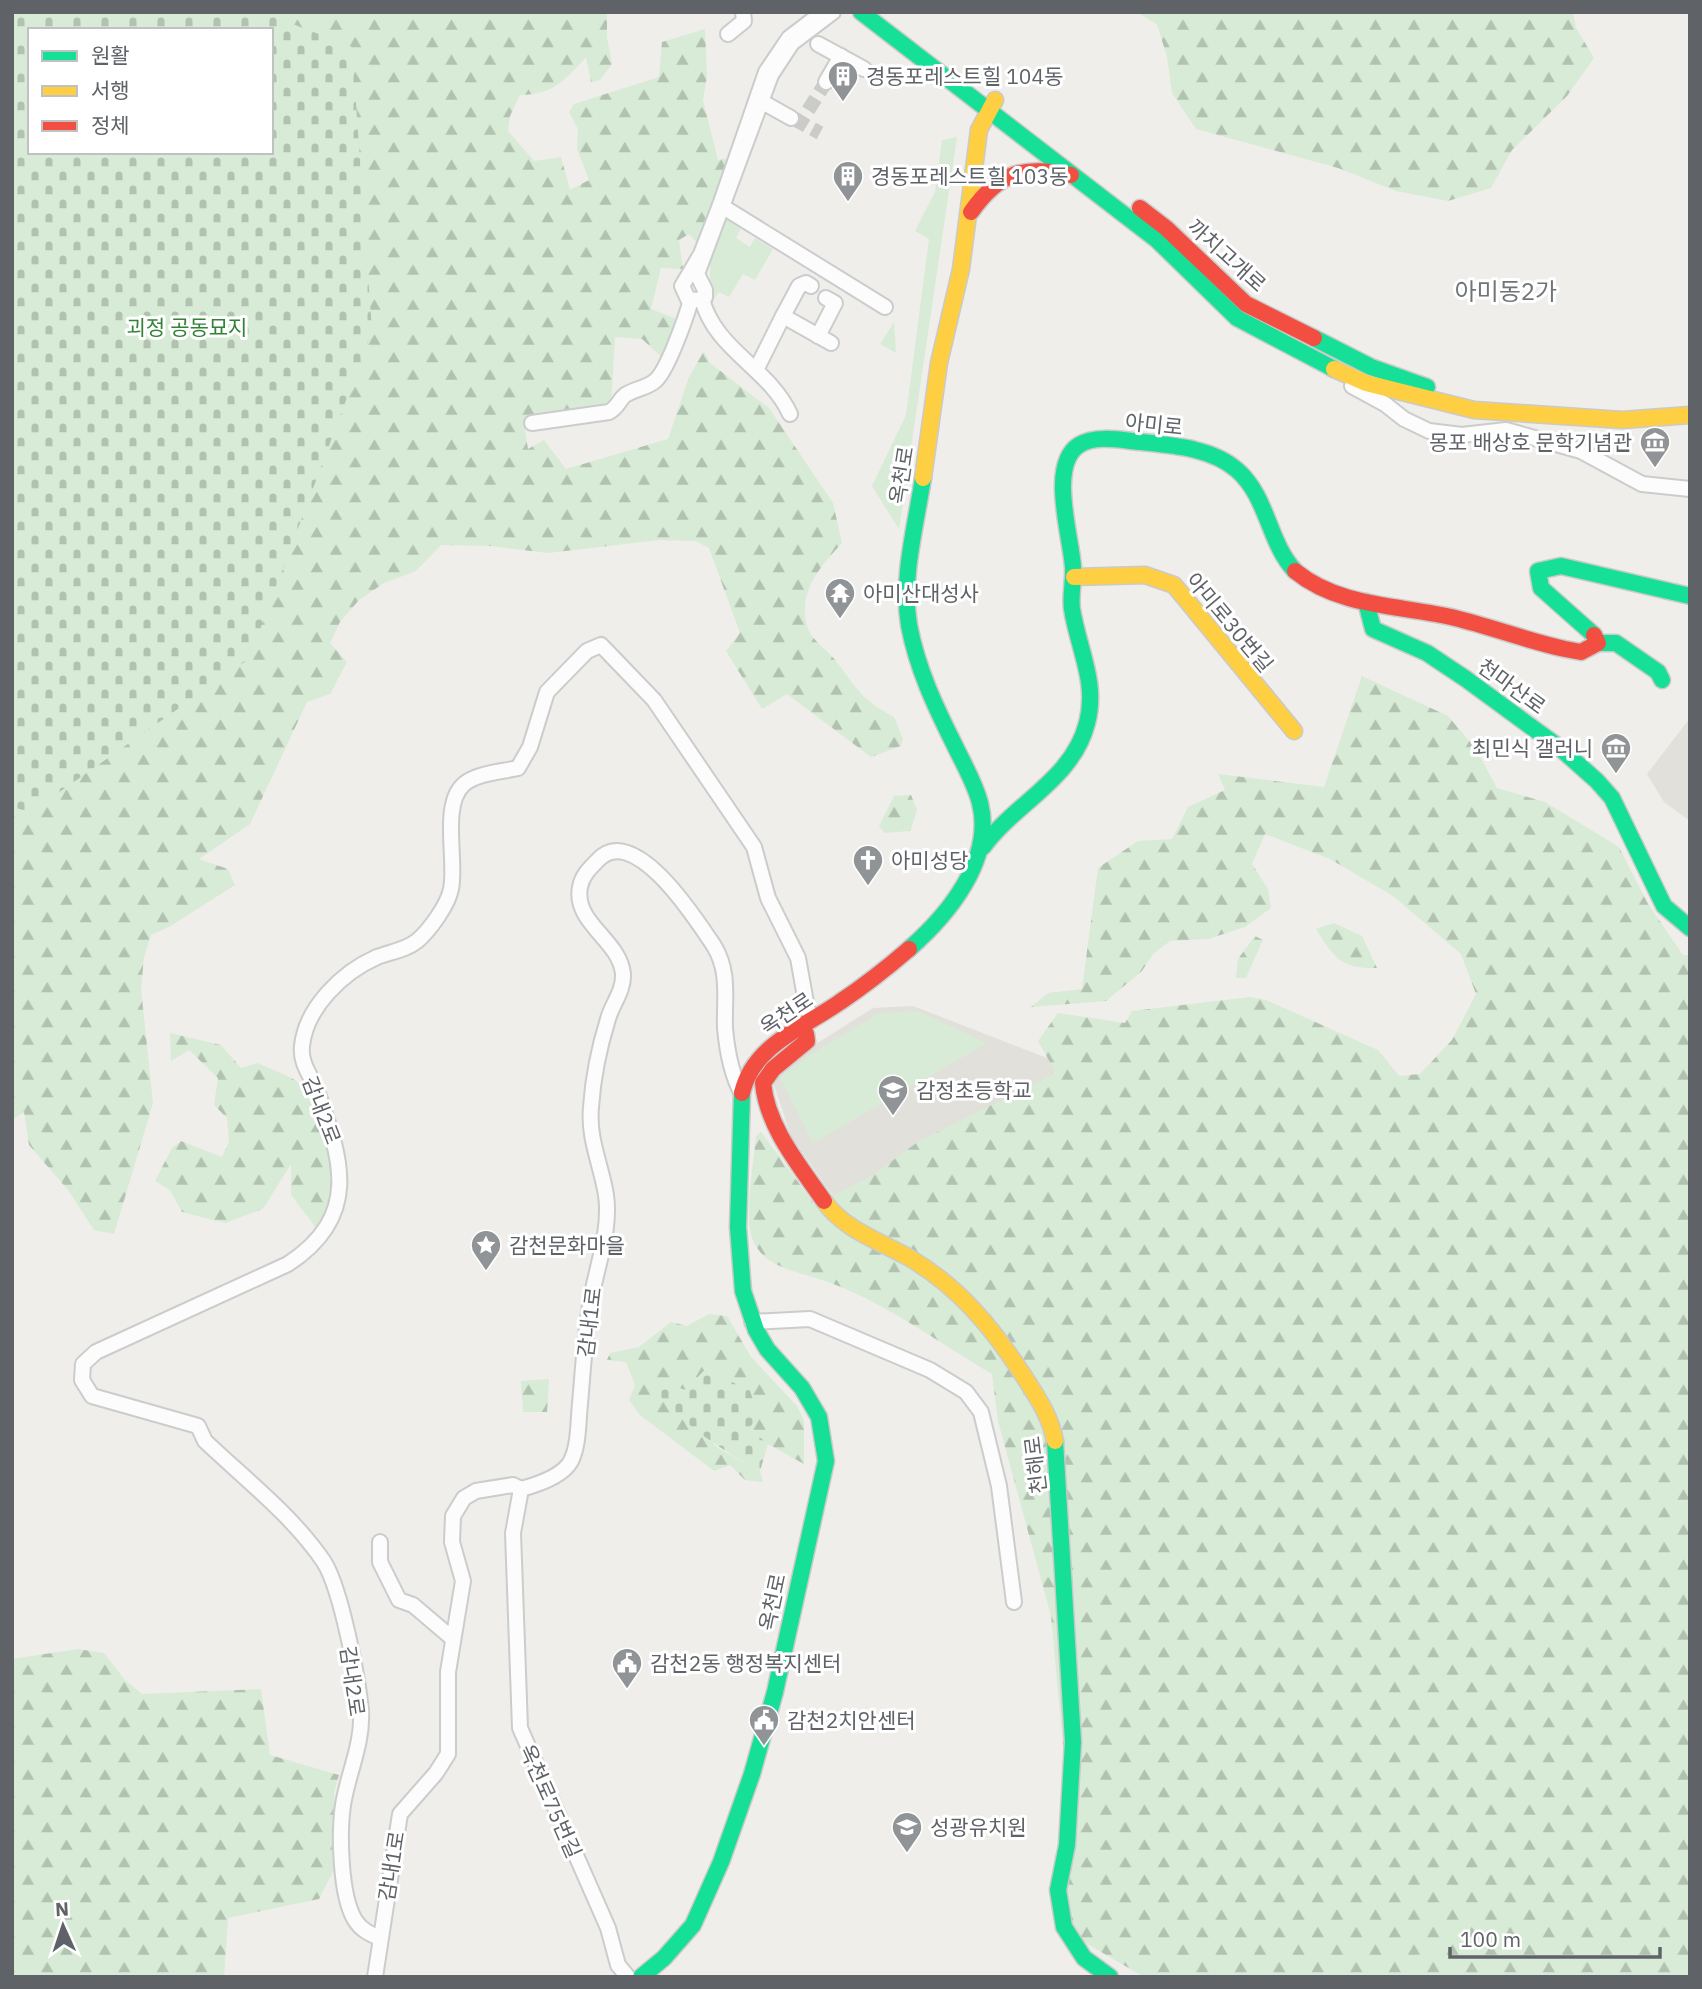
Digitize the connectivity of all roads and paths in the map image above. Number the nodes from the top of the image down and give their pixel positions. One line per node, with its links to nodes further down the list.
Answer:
1 (743, 12): 6 (street)
2 (823, 12): 12 (street)
3 (833, 12): 12 (street)
4 (860, 12): 11 (street)
5 (874, 12): 13 (street, 까치고개로)
6 (728, 34)
7 (818, 44): 8 (street)
8 (841, 56): 9 (street); 10 (street)
9 (864, 69)
10 (826, 82)
11 (964, 93): 13 (street); 15 (street)
12 (758, 103): 14 (street); 17 (street)
13 (991, 106): 15 (street, 옥천로); 16 (street); 26 (street, 까치고개로)
14 (790, 121)
15 (979, 130): 18 (street, 옥천로)
16 (1078, 177): 18 (street); 25 (street)
17 (721, 208): 19 (street); 21 (street)
18 (968, 217): 37 (street, 옥천로)
19 (819, 278): 22 (street); 23 (street)
20 (826, 298): 23 (street)
21 (697, 300): 24 (street); 29 (street)
22 (884, 309)
23 (783, 316): 24 (street)
24 (756, 370): 27 (street)
25 (1339, 372): 28 (street); 30 (street)
26 (1690, 401)
27 (790, 414)
28 (1690, 415)
29 (532, 423)
30 (1690, 489)
31 (1074, 577): 33 (street, 아미로); 36 (street, 아미로30번길); 38 (street, 아미로)
32 (1690, 596): 34 (street)
33 (1366, 602): 34 (street, 아미로); 40 (street, 천마산로)
34 (1598, 643): 35 (street, 아미로)
35 (1662, 680)
36 (1294, 731)
37 (977, 797): 38 (street); 39 (street, 옥천로)
38 (1020, 807): 39 (street, 아미로)
39 (982, 848): 41 (street, 옥천로)
40 (1690, 928)
41 (809, 1022): 42 (street, 옥천로); 48 (street, 감내2로); 52 (street, 천해로)
42 (742, 1094): 43 (street, 옥천로); 44 (street, 감내1로)
43 (752, 1322): 46 (street); 51 (street, 옥천로)
44 (521, 1489): 47 (street, 감내1로); 50 (street, 옥천로75번길)
45 (380, 1542): 47 (street)
46 (1014, 1602)
47 (453, 1639): 48 (street, 감내1로)
48 (380, 1938): 49 (street, 감내1로)
49 (374, 1977)
50 (628, 1977)
51 (642, 1977)
52 (1110, 1977)

